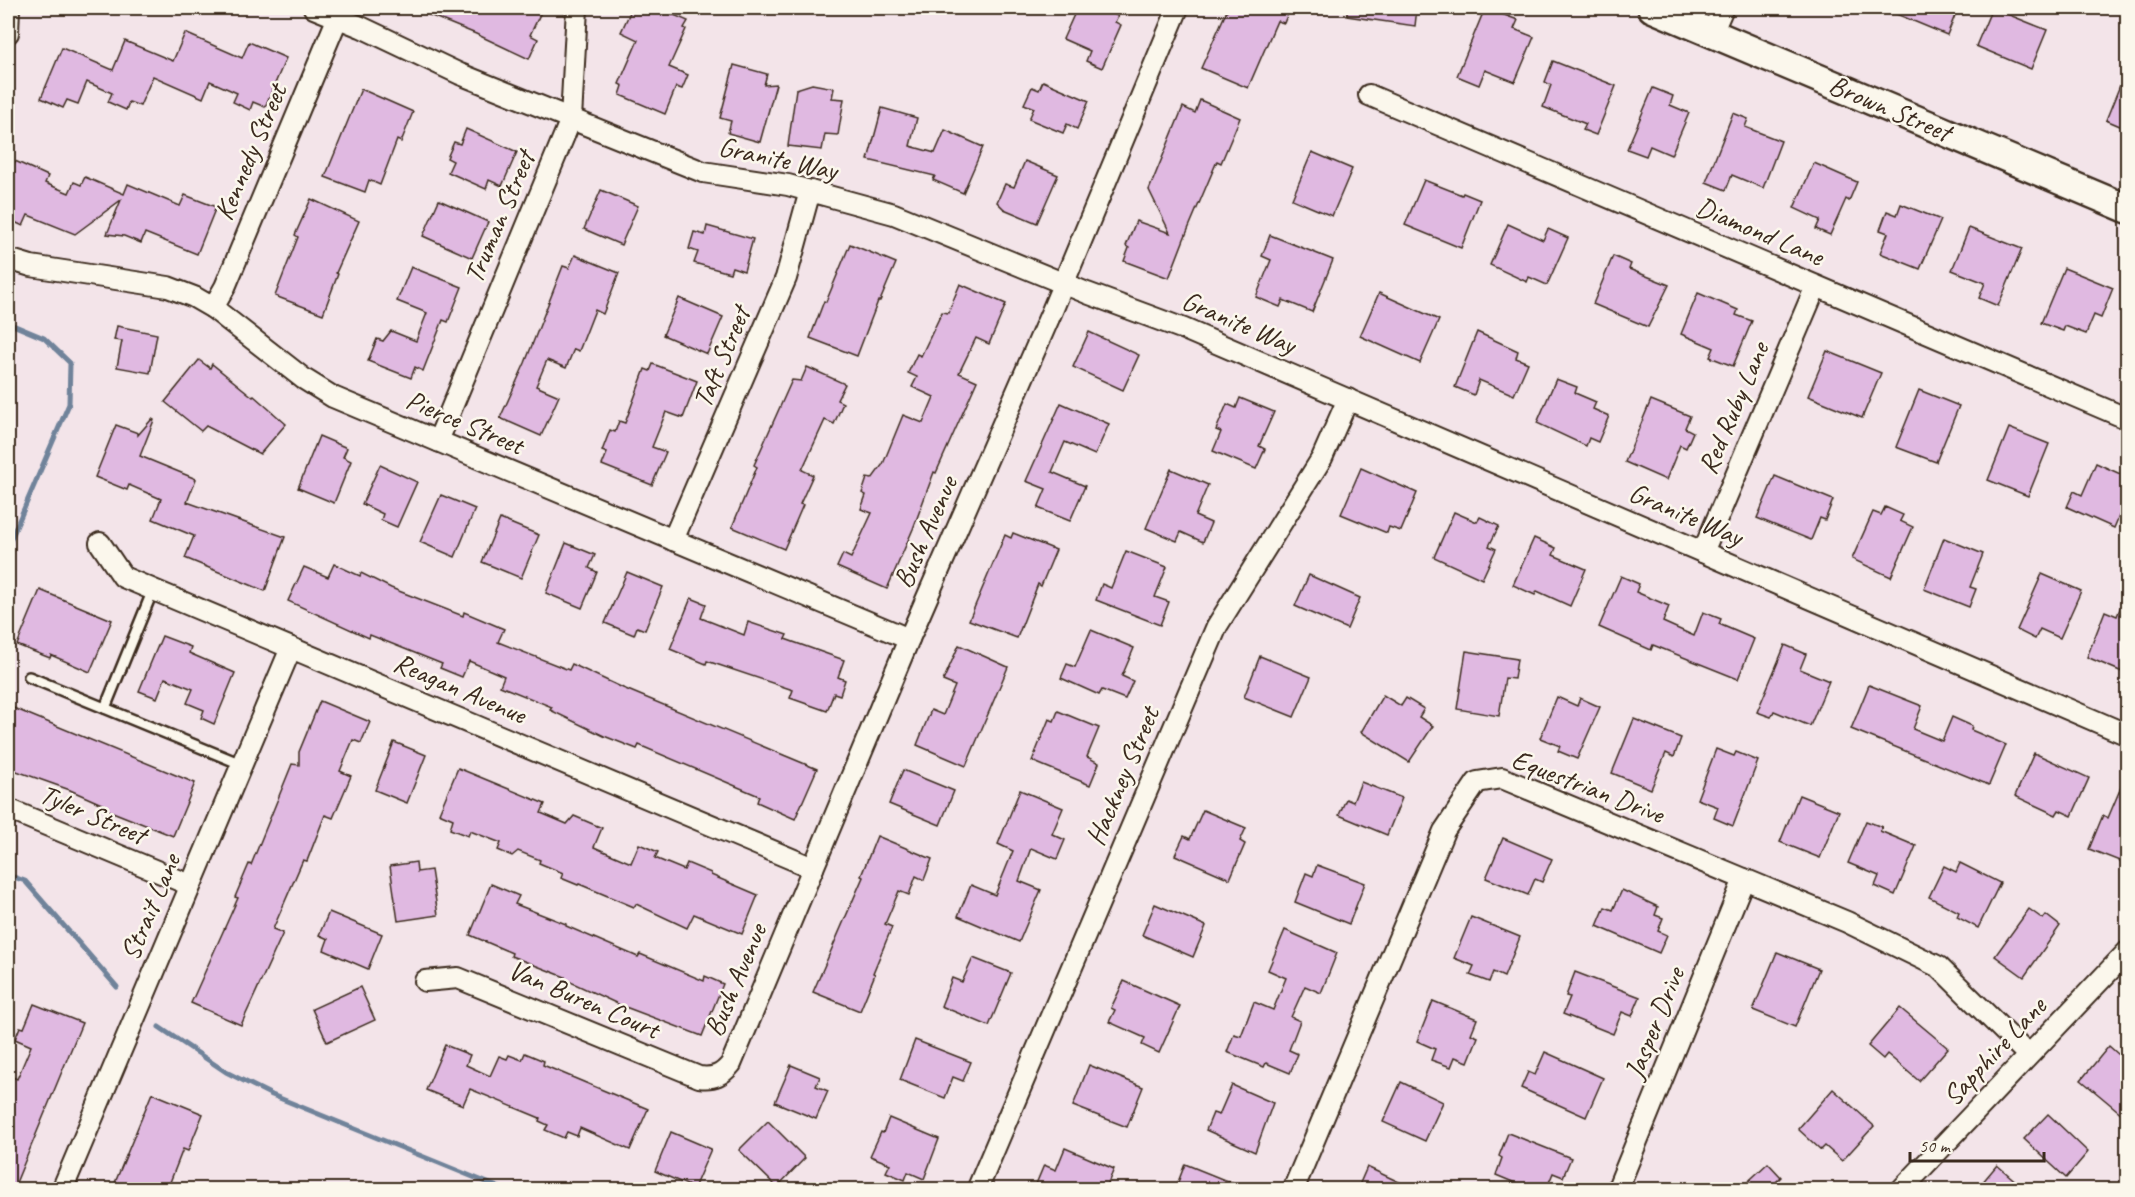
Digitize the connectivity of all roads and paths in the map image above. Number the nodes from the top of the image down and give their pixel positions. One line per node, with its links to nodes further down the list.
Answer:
1 (9, 8): 8 (street)
2 (314, 8): 7 (street, Granite Way)
3 (577, 8): 11 (street, Truman Street)
4 (1178, 8): 15 (street, Bush Avenue)
5 (1652, 8): 9 (main road, Brown Street)
6 (1723, 8): 9 (street)
7 (338, 16): 11 (street, Granite Way); 17 (street, Kennedy Street)
8 (8, 33)
9 (1712, 33): 13 (main road, Brown Street)
10 (1369, 95): 16 (street, Diamond Lane)
11 (571, 118): 12 (street, Granite Way); 20 (street, Truman Street)
12 (810, 191): 15 (street, Granite Way); 21 (street, Taft Street)
13 (2127, 209)
14 (8, 259): 17 (street, Pierce Street)
15 (1064, 283): 18 (street, Granite Way); 25 (street, Bush Avenue)
16 (1816, 286): 19 (street, Diamond Lane); 23 (street, Red Ruby Lane)
17 (213, 308): 20 (street, Pierce Street)
18 (1348, 399): 23 (street, Granite Way); 40 (street, Hackney Street)
19 (2127, 419)
20 (438, 441): 21 (street, Pierce Street)
21 (673, 540): 25 (street, Pierce Street)
22 (100, 543): 24 (street, Reagan Avenue)
23 (1703, 552): 29 (street, Granite Way)
24 (153, 590): 26 (street, Reagan Avenue); 28 (lane)
25 (909, 639): 32 (street, Bush Avenue)
26 (291, 648): 30 (street, Strait Lane); 32 (street, Reagan Avenue)
27 (29, 677): 28 (lane)
28 (105, 708): 30 (lane)
29 (2127, 735)
30 (241, 764): 34 (street, Strait Lane)
31 (8, 809): 34 (street, Tyler Street)
32 (813, 868): 38 (street, Bush Avenue)
33 (1744, 879): 37 (street, Equestrian Drive); 41 (street, Equestrian Drive); 42 (street, Jasper Drive)
34 (190, 885): 39 (street, Strait Lane)
35 (2127, 951): 37 (street, Sapphire Lane)
36 (425, 981): 38 (street, Van Buren Court)
37 (2028, 1055): 43 (street, Sapphire Lane)
38 (719, 1076)
39 (62, 1190)
40 (977, 1190)
41 (1293, 1190)
42 (1617, 1190)
43 (1901, 1190)

